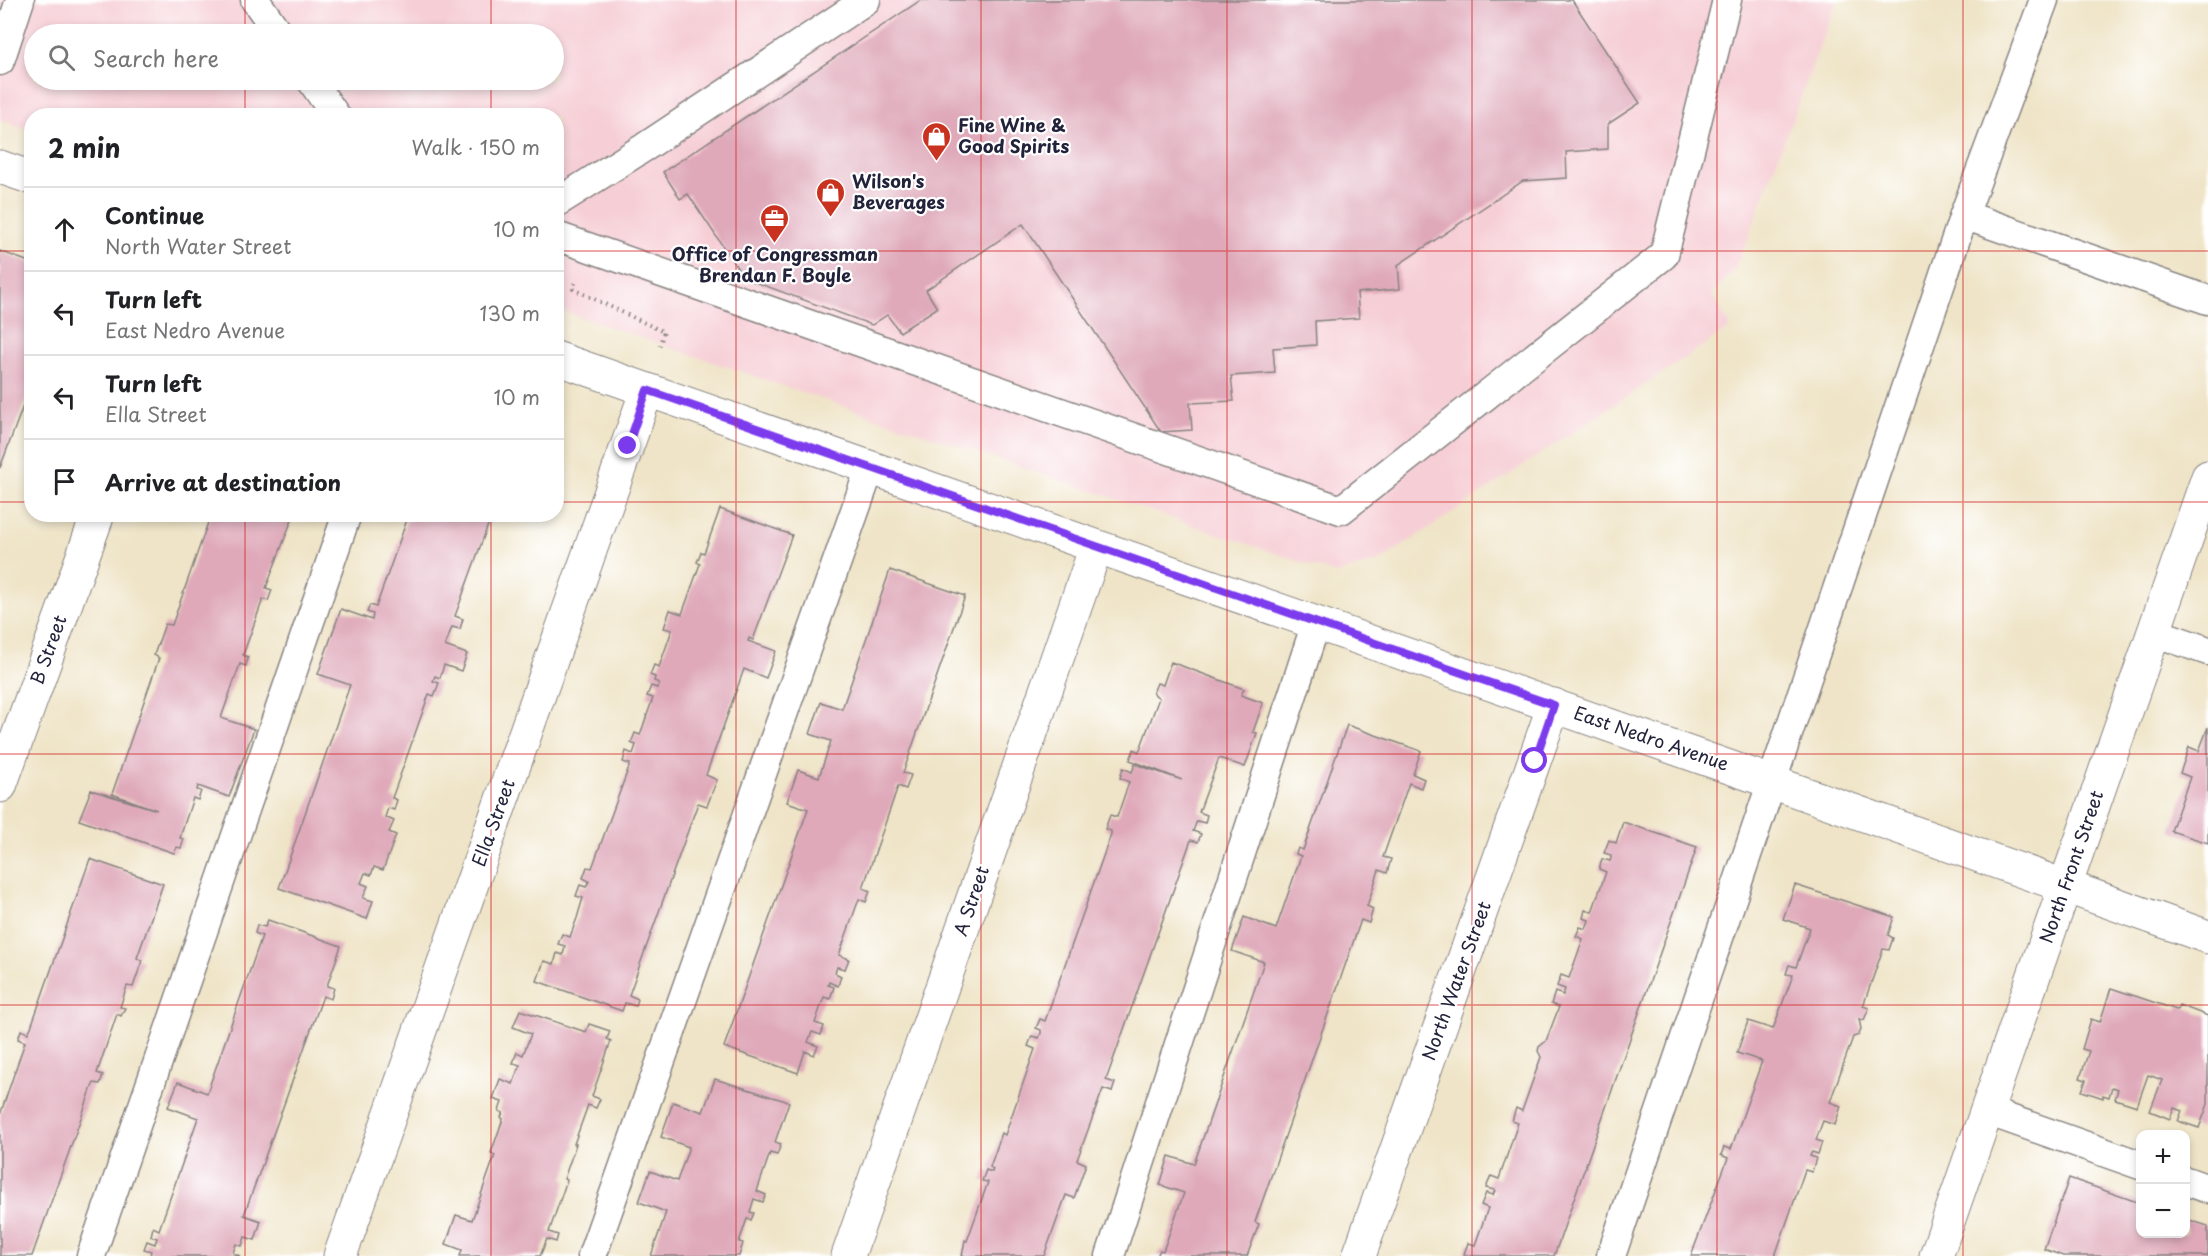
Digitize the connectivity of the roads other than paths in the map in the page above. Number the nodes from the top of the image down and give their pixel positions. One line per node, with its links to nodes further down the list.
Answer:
1 (20, 0): 7 (lane)
2 (255, 0): 6 (lane)
3 (866, 0): 12 (lane)
4 (1727, 0): 14 (lane)
5 (2044, 0): 13 (lane)
6 (272, 24)
7 (0, 61)
8 (317, 90): 9 (lane)
9 (330, 108)
10 (0, 167): 11 (street)
11 (24, 174)
12 (564, 198)
13 (1965, 215): 15 (lane); 27 (lane)
14 (564, 239)
15 (2208, 300)
16 (564, 361): 17 (street, East Nedro Avenue)
17 (647, 390): 18 (street, East Nedro Avenue); 36 (street, Ella Street)
18 (870, 468): 22 (street, East Nedro Avenue); 37 (lane)
19 (2208, 477): 24 (street, North Front Street)
20 (95, 522): 28 (street, B Street)
21 (344, 522): 35 (lane)
22 (1096, 547): 23 (street, East Nedro Avenue); 38 (street, A Street)
23 (1316, 623): 26 (street, East Nedro Avenue); 39 (lane)
24 (2154, 632): 25 (lane); 29 (street, North Front Street)
25 (2208, 651)
26 (1554, 705): 27 (street, East Nedro Avenue); 40 (street, North Water Street)
27 (1772, 782): 29 (street, East Nedro Avenue); 41 (lane)
28 (0, 786)
29 (2065, 886): 30 (street, East Nedro Avenue); 31 (street, North Front Street)
30 (2208, 937)
31 (1987, 1111): 32 (lane); 42 (street, North Front Street)
32 (2136, 1164)
33 (2190, 1182): 34 (lane)
34 (2208, 1189)
35 (91, 1256)
36 (340, 1256)
37 (592, 1256)
38 (848, 1256)
39 (1110, 1256)
40 (1359, 1256)
41 (1611, 1256)
42 (1936, 1256)

